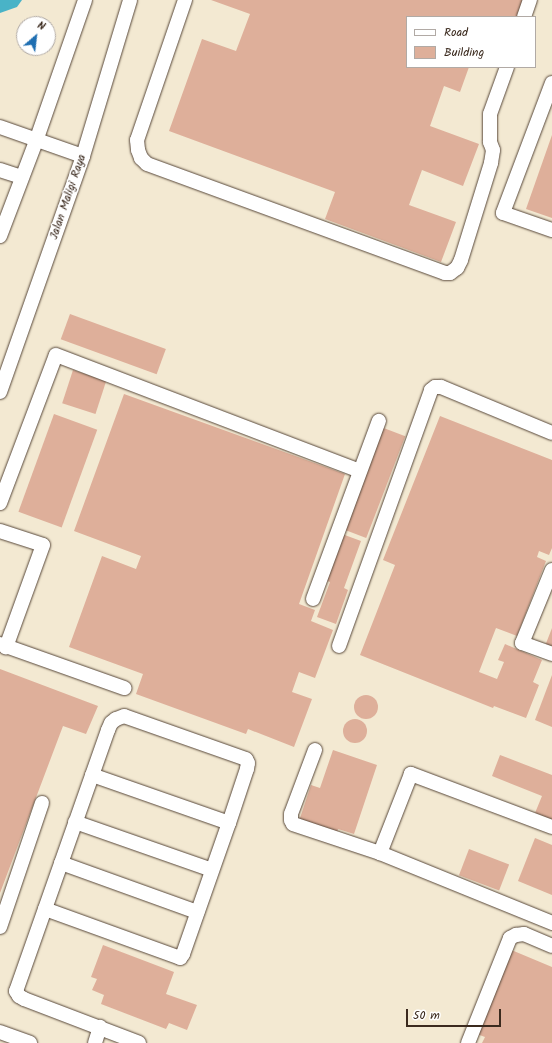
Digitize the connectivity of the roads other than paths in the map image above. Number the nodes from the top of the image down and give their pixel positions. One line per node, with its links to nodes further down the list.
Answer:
1 (84, 0): 9 (street)
2 (130, 0): 10 (street, Jalan Maligi Raya)
3 (185, 0): 6 (street)
4 (530, 0): 5 (street)
5 (524, 16)
6 (507, 68)
7 (552, 83): 13 (street)
8 (0, 127): 9 (street)
9 (36, 140): 10 (street); 12 (street)
10 (83, 156): 15 (street, Jalan Maligi Raya)
11 (0, 170): 12 (street)
12 (22, 177): 14 (street)
13 (552, 230)
14 (0, 236)
15 (0, 392)
16 (378, 421): 18 (street)
17 (552, 433): 24 (street)
18 (359, 471): 19 (street); 22 (street)
19 (0, 503)
20 (0, 531): 23 (street)
21 (552, 570): 25 (street)
22 (312, 599)
23 (3, 646): 26 (street)
24 (339, 646)
25 (552, 654)
26 (124, 688)
27 (315, 750): 33 (street)
28 (92, 775): 30 (street); 31 (street); 31 (street)
29 (42, 803): 39 (street)
30 (75, 822): 34 (street); 35 (street)
31 (229, 823): 35 (street)
32 (552, 827): 33 (street)
33 (380, 853): 38 (street)
34 (61, 864): 36 (street); 37 (street)
35 (212, 870): 37 (street)
36 (45, 909): 37 (street); 41 (street)
37 (197, 912)
38 (552, 923)
39 (0, 927)
40 (552, 946): 46 (street)
41 (100, 1027): 44 (street); 45 (street)
42 (0, 1032): 43 (street)
43 (30, 1043)
44 (95, 1043)
45 (139, 1043)
46 (468, 1043)

